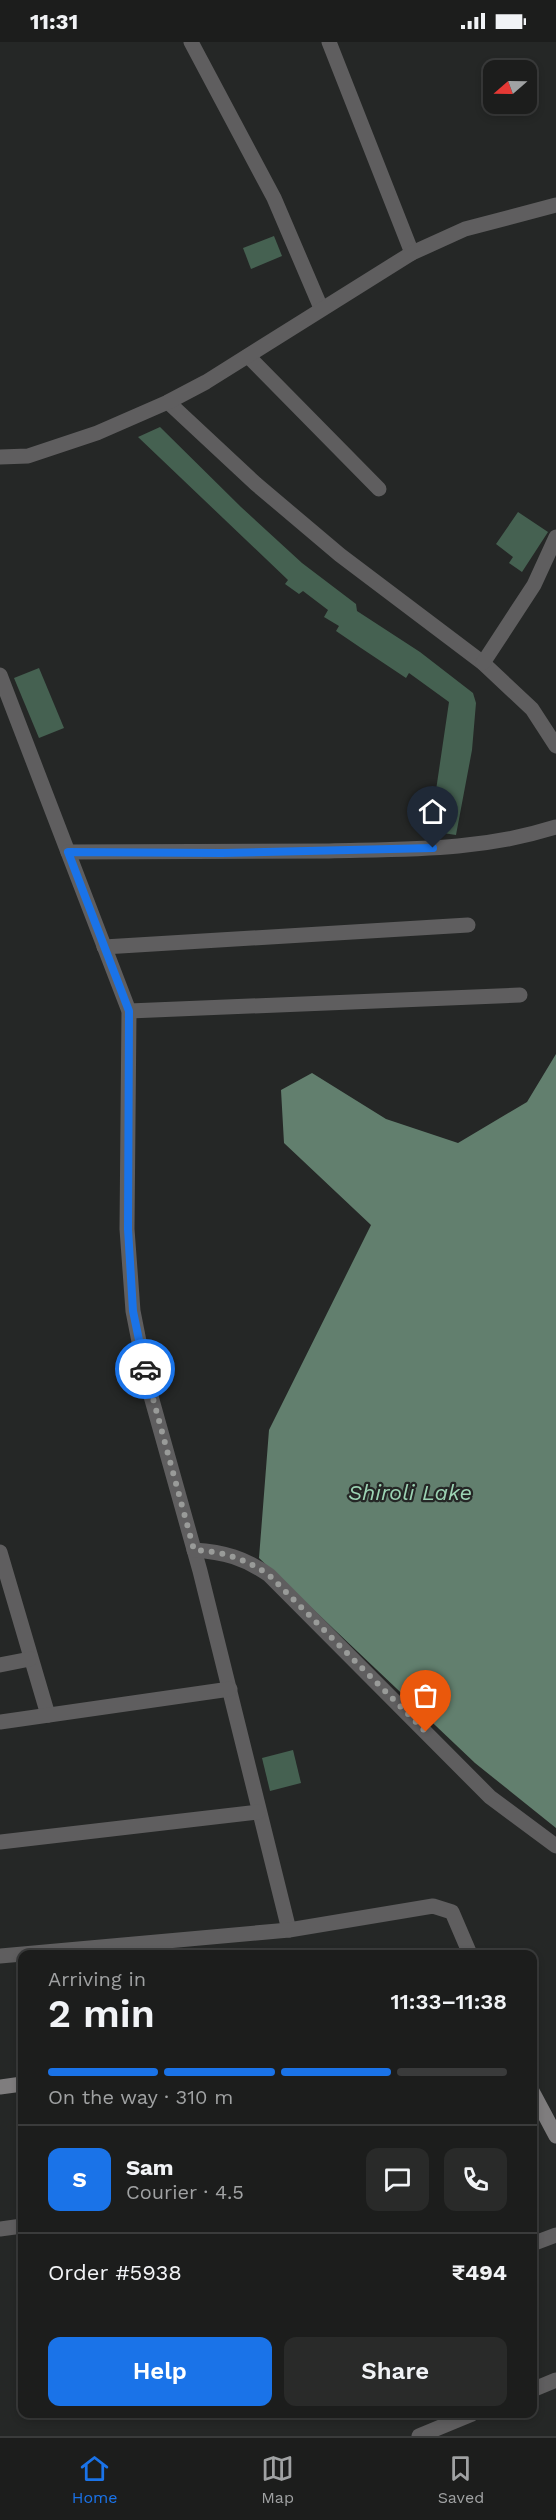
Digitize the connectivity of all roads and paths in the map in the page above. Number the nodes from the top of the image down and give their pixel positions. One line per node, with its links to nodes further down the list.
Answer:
1 (191, 42): 5 (street)
2 (329, 42): 4 (street)
3 (556, 205): 4 (street)
4 (412, 253): 5 (street)
5 (321, 308): 6 (street)
6 (248, 356): 7 (street); 9 (street)
7 (168, 402): 8 (street); 11 (street)
8 (0, 457)
9 (379, 489)
10 (556, 537): 11 (street)
11 (483, 663): 13 (street)
12 (0, 675): 15 (street)
13 (556, 746)
14 (556, 827): 15 (street)
15 (68, 852): 17 (street)
16 (468, 925): 17 (street)
17 (104, 947): 19 (street)
18 (520, 994): 19 (street)
19 (129, 1011): 20 (street)
20 (194, 1550): 25 (street); 30 (street)
21 (0, 1552): 22 (street)
22 (2, 1570): 23 (street)
23 (30, 1659): 24 (street); 26 (street)
24 (0, 1665)
25 (230, 1689): 26 (street); 28 (street)
26 (48, 1715): 27 (street)
27 (0, 1722)
28 (258, 1812): 29 (street); 31 (street)
29 (0, 1842)
30 (556, 1846)
31 (289, 1930): 32 (street); 33 (street)
32 (67, 1950)
33 (468, 1950)
34 (18, 1954): 35 (street)
35 (0, 1956)
36 (18, 2084): 37 (street)
37 (0, 2086)
38 (537, 2100): 39 (street)
39 (556, 2136)
40 (18, 2227): 41 (street)
41 (0, 2229)
42 (556, 2235): 43 (street)
43 (537, 2242)
44 (556, 2380): 45 (street)
45 (537, 2388)
46 (462, 2418): 47 (street)
47 (419, 2436)

